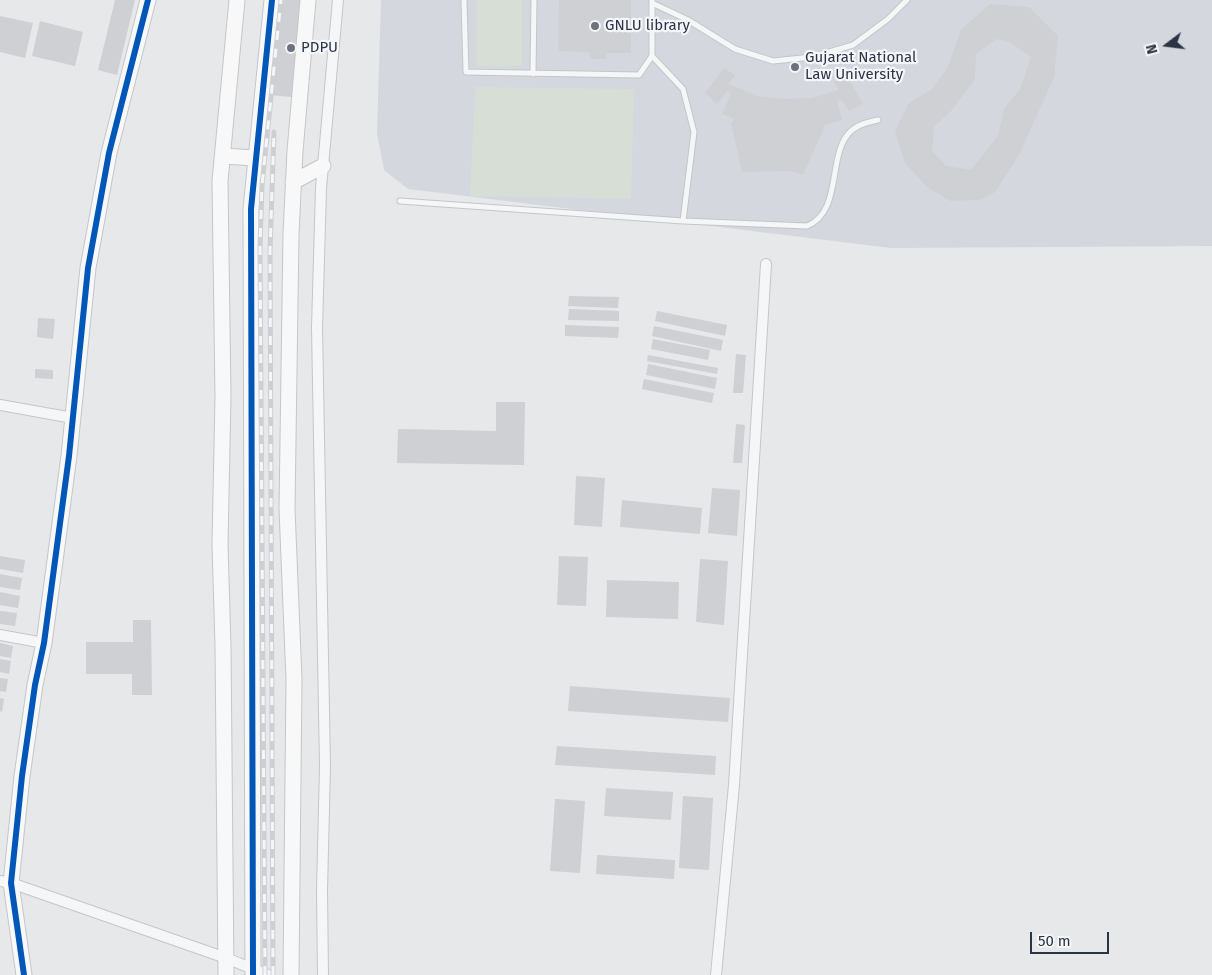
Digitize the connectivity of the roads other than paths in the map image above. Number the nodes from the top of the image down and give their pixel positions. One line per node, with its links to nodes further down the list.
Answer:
1 (148, 0): 21 (street)
2 (237, 0): 13 (street)
3 (272, 0): 14 (street)
4 (308, 0): 16 (street)
5 (338, 0): 15 (street)
6 (464, 0): 11 (lane)
7 (534, 0): 11 (lane)
8 (907, 0): 9 (lane)
9 (652, 2): 10 (lane)
10 (652, 56): 11 (lane); 18 (lane)
11 (533, 74)
12 (878, 120): 18 (lane)
13 (223, 156): 14 (street); 25 (street)
14 (255, 158): 26 (street)
15 (323, 166): 16 (street); 31 (street)
16 (293, 182): 30 (street)
17 (400, 201): 18 (lane)
18 (683, 221)
19 (766, 264): 32 (street)
20 (0, 404): 21 (street)
21 (74, 418): 23 (street)
22 (0, 635): 23 (street)
23 (44, 643): 24 (street)
24 (6, 882): 25 (street); 27 (street)
25 (226, 958): 26 (street); 28 (street)
26 (253, 972): 29 (street)
27 (24, 975)
28 (226, 975)
29 (268, 975)
30 (290, 975)
31 (323, 975)
32 (716, 975)

